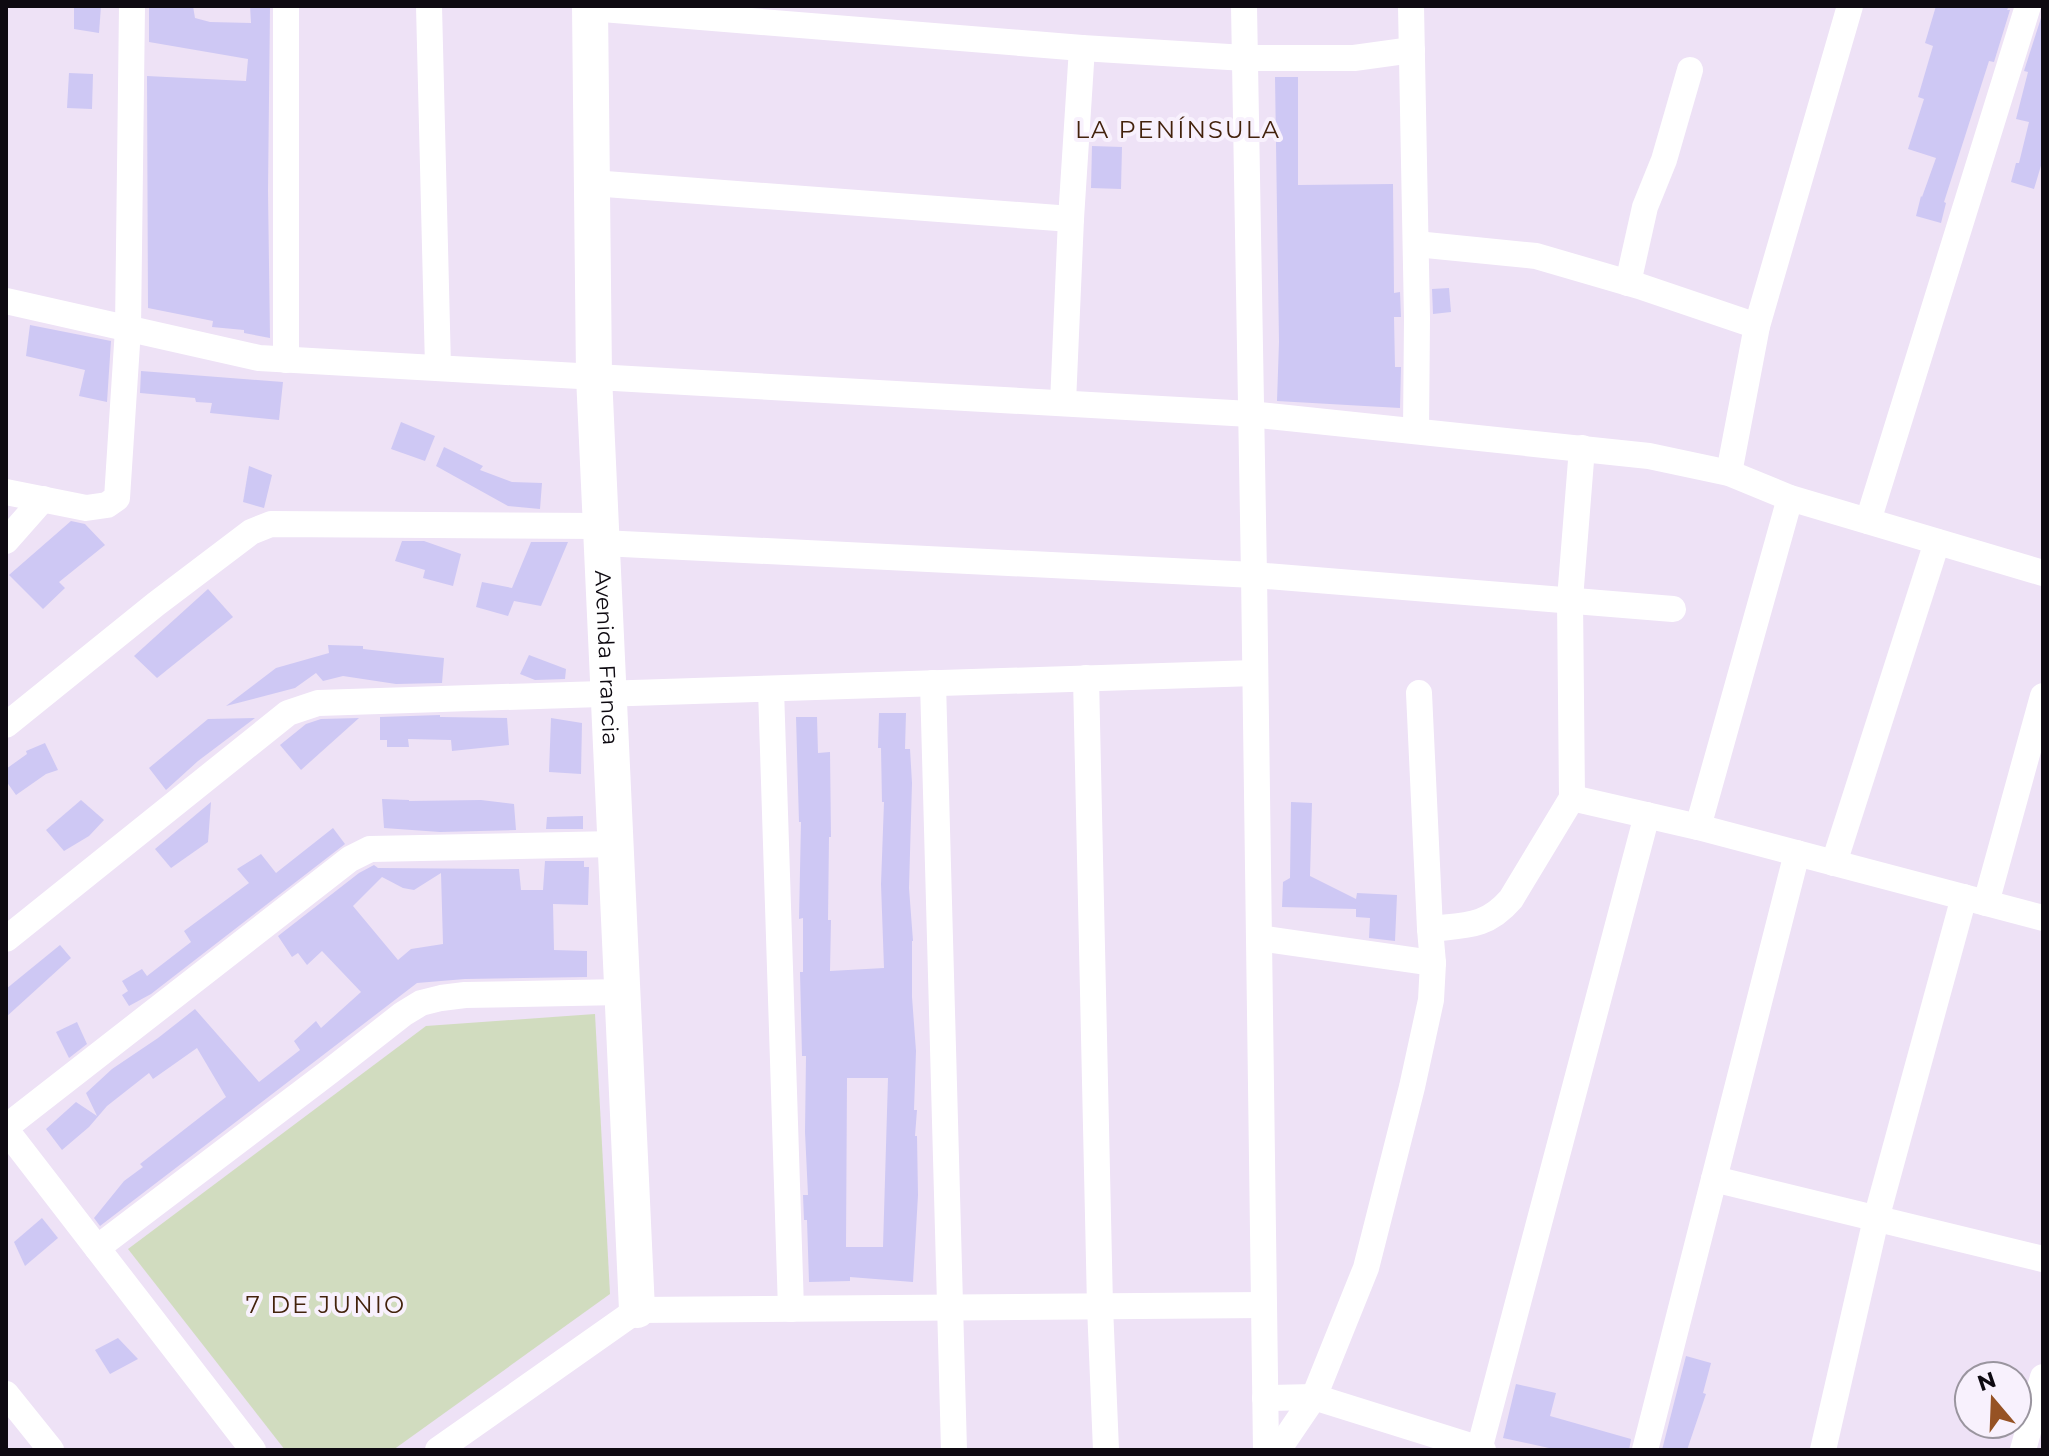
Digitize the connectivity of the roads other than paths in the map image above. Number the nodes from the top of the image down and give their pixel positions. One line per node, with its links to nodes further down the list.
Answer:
1 (132, 6): 19 (street)
2 (286, 6): 20 (street)
3 (429, 6): 21 (street)
4 (1244, 6): 11 (street)
5 (1411, 6): 10 (street)
6 (1850, 6): 18 (street)
7 (2028, 6): 31 (street)
8 (590, 7): 9 (street); 13 (street, Avenida Francia)
9 (1082, 48): 11 (street); 14 (street)
10 (1412, 50): 11 (street); 15 (street)
11 (1245, 58): 24 (street)
12 (1690, 70): 16 (street)
13 (592, 183): 14 (street); 22 (street, Avenida Francia)
14 (1071, 219): 23 (street)
15 (1416, 244): 16 (street); 25 (street)
16 (1628, 283): 18 (street)
17 (6, 301): 19 (street)
18 (1757, 326): 27 (street)
19 (128, 329): 20 (street); 30 (street)
20 (286, 360): 21 (street)
21 (438, 367): 22 (street)
22 (594, 376): 23 (street); 32 (street, Avenida Francia)
23 (1063, 403): 24 (street)
24 (1250, 414): 25 (street); 36 (street)
25 (1416, 431): 26 (street)
26 (1582, 448): 27 (street); 37 (street)
27 (1729, 473): 29 (street)
28 (6, 492): 30 (street)
29 (1790, 498): 31 (street); 49 (street)
30 (43, 499): 33 (street)
31 (1868, 521): 34 (street)
32 (601, 535): 36 (street); 44 (street, Avenida Francia); 46 (street)
33 (6, 541)
34 (1937, 542): 35 (street); 52 (street)
35 (2043, 573)
36 (1254, 575): 37 (street); 39 (street)
37 (1570, 599): 38 (street); 47 (street)
38 (1673, 609)
39 (1255, 673): 40 (street); 56 (street)
40 (1086, 678): 41 (street); 66 (street)
41 (933, 683): 42 (street); 67 (street)
42 (771, 689): 44 (street); 68 (street)
43 (1419, 693): 55 (street)
44 (609, 694): 50 (street, Avenida Francia); 57 (street)
45 (2043, 696): 53 (street)
46 (6, 725)
47 (1572, 798): 48 (street); 55 (street)
48 (1647, 815): 49 (street); 81 (street)
49 (1698, 827): 51 (street)
50 (615, 844): 59 (street, Avenida Francia); 60 (street)
51 (1797, 853): 52 (street); 61 (street)
52 (1834, 863): 53 (street)
53 (1975, 900): 54 (street); 62 (street)
54 (2043, 918)
55 (1430, 929): 58 (street)
56 (1259, 938): 58 (street); 65 (street)
57 (6, 939)
58 (1433, 963): 72 (street)
59 (622, 992): 63 (street); 69 (street, Avenida Francia)
60 (6, 1128): 63 (street)
61 (1714, 1179): 62 (street); 82 (street)
62 (1876, 1219): 64 (street); 83 (street)
63 (97, 1248): 75 (street)
64 (2043, 1259)
65 (1264, 1305): 66 (street); 73 (street)
66 (1100, 1306): 67 (street); 78 (street)
67 (950, 1308): 68 (street); 77 (street)
68 (791, 1309): 69 (street)
69 (637, 1310): 76 (street)
70 (2043, 1377): 84 (street)
71 (6, 1394): 74 (street)
72 (1314, 1397): 73 (street); 80 (street); 81 (street)
73 (1265, 1398): 79 (street)
74 (51, 1450)
75 (253, 1450)
76 (438, 1450)
77 (954, 1450)
78 (1106, 1450)
79 (1266, 1450)
80 (1278, 1450)
81 (1480, 1450)
82 (1645, 1450)
83 (1823, 1450)
84 (2023, 1450)

